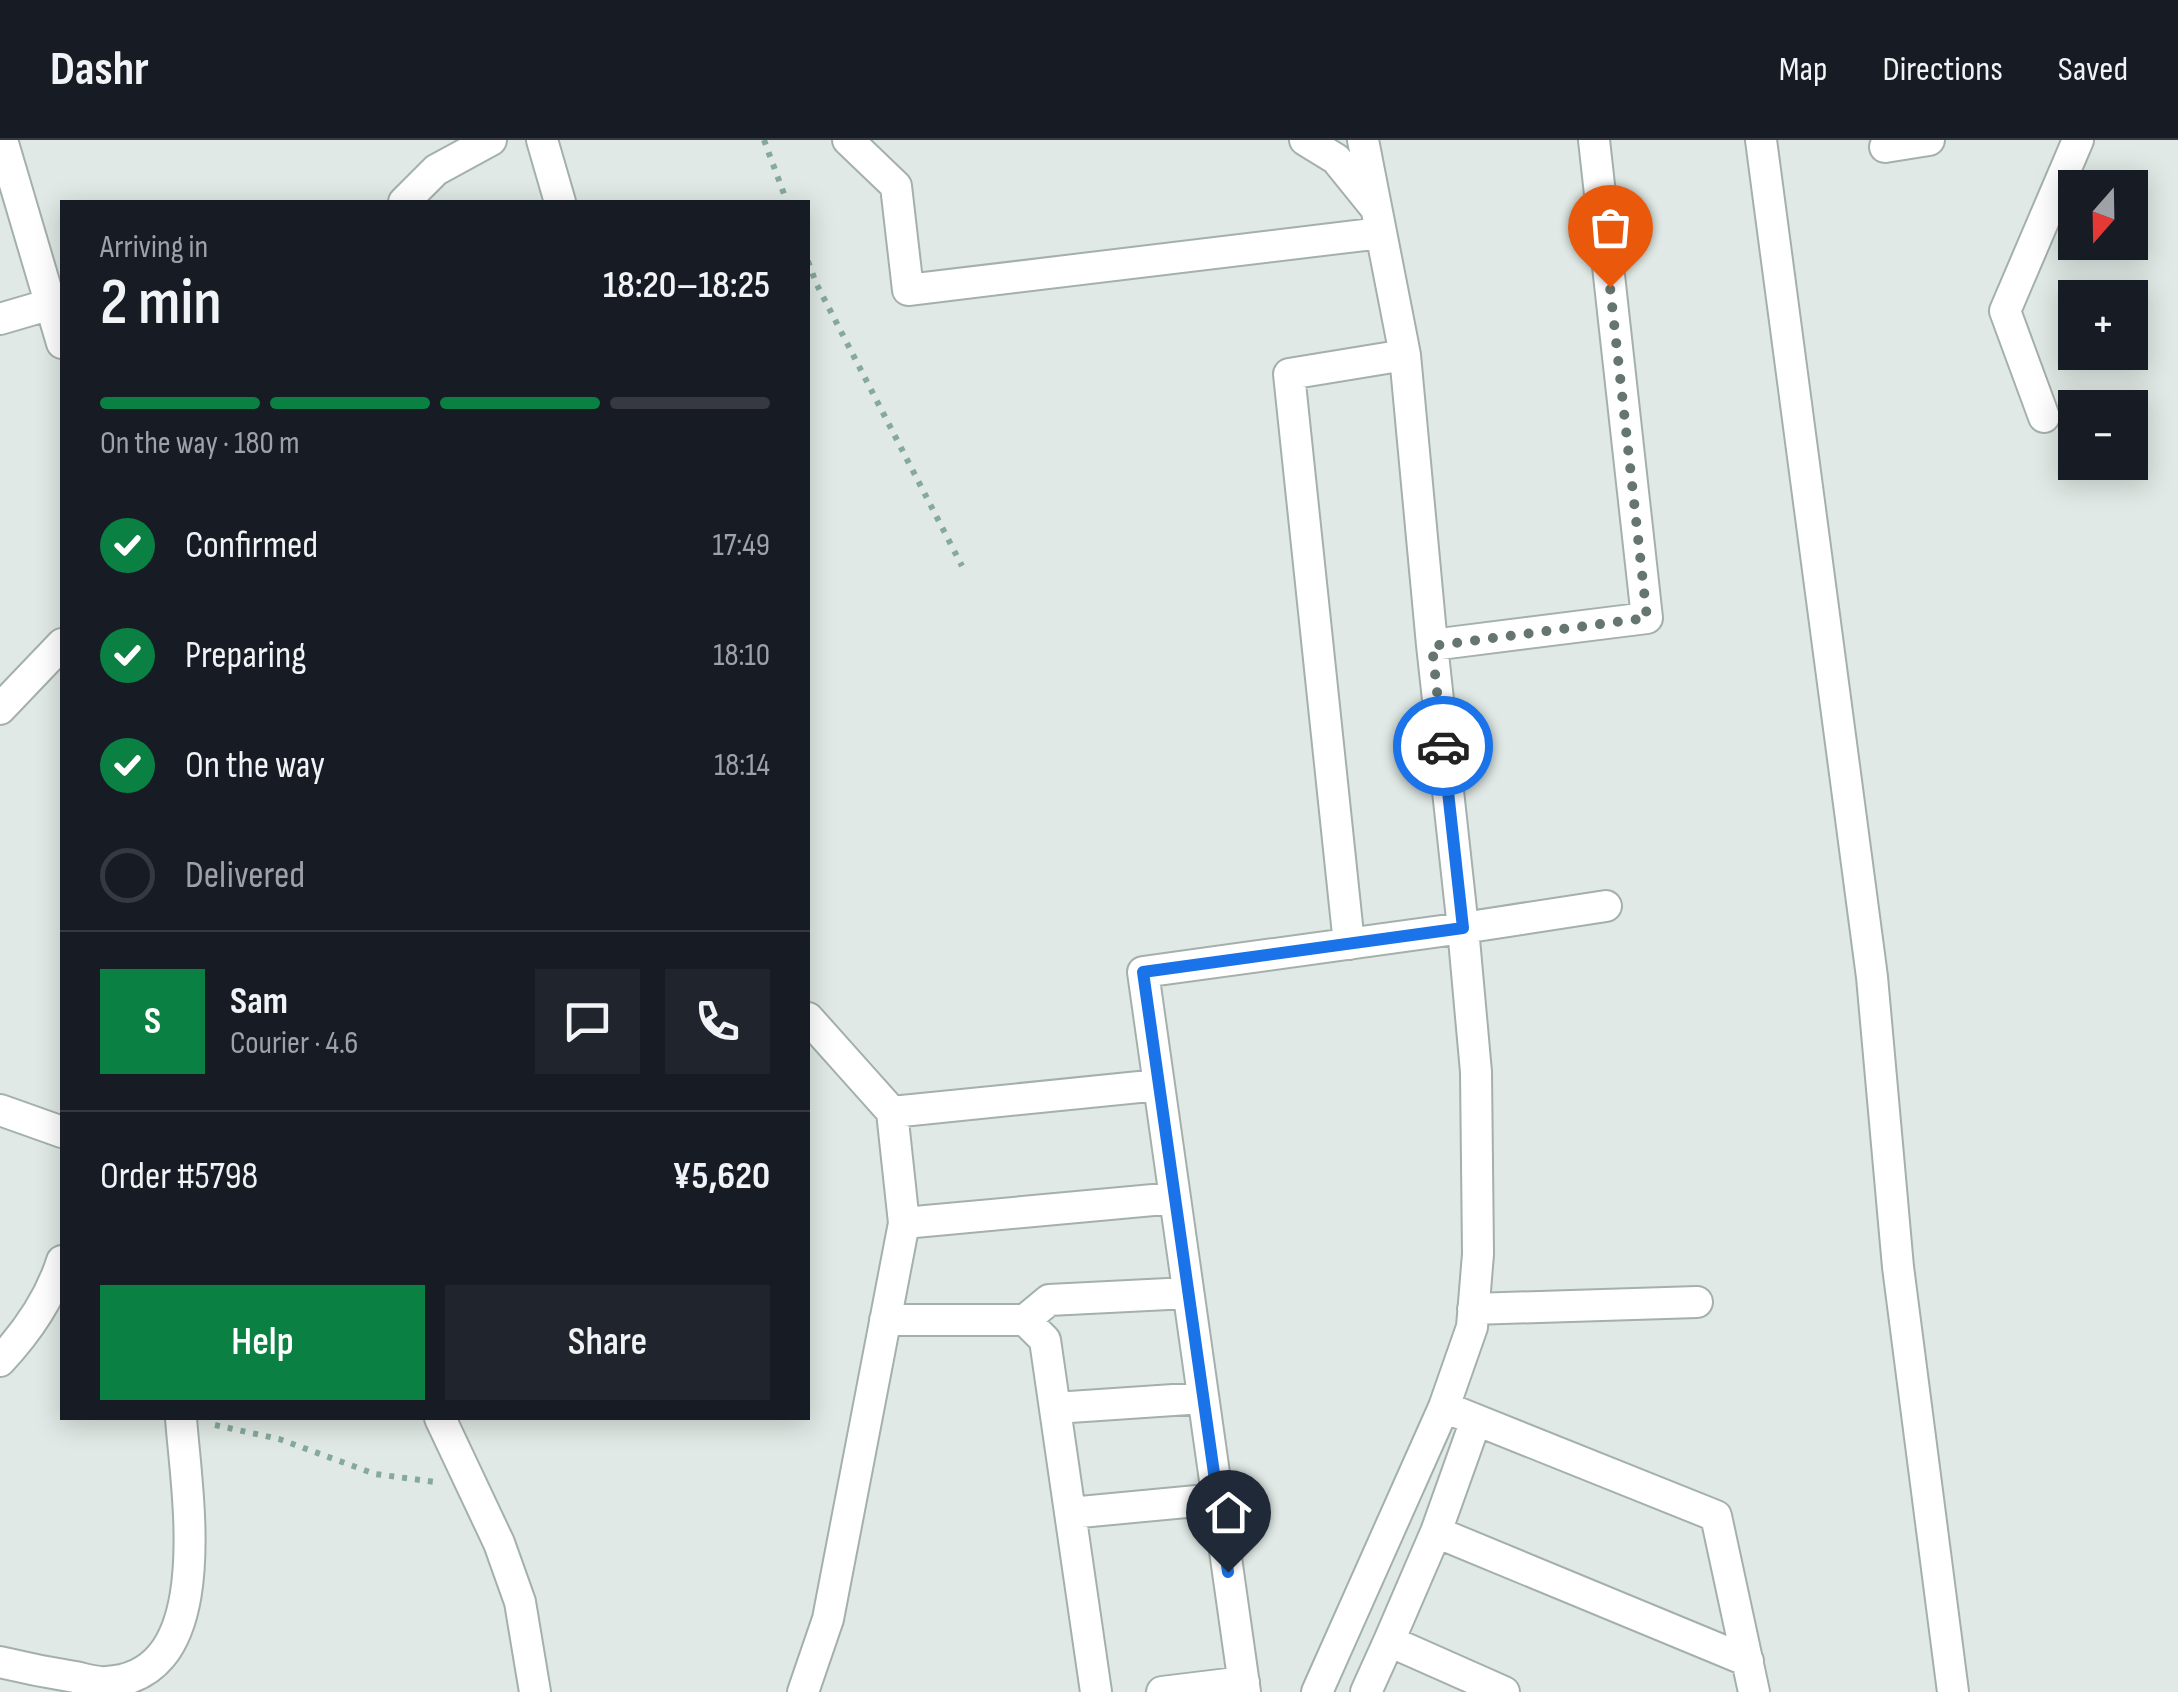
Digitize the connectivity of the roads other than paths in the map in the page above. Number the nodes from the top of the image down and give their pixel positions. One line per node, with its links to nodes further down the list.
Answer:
1 (2, 140): 16 (street)
2 (491, 140): 12 (street)
3 (542, 140): 14 (street)
4 (848, 140): 15 (street)
5 (1305, 140): 15 (street)
6 (1363, 140): 15 (street)
7 (1594, 140): 22 (street)
8 (1761, 140): 62 (street)
9 (1928, 140): 11 (street)
10 (2078, 140): 20 (street)
11 (1885, 147)
12 (433, 155): 13 (street)
13 (405, 200)
14 (559, 200)
15 (1379, 221): 19 (street)
16 (51, 304): 17 (street); 18 (street)
17 (0, 319)
18 (60, 336)
19 (1405, 355): 22 (street); 26 (street)
20 (2044, 417)
21 (60, 646): 23 (street)
22 (1432, 646): 25 (street)
23 (0, 709)
24 (1606, 906): 25 (street)
25 (1463, 928): 26 (street); 37 (street)
26 (1349, 944): 28 (street)
27 (810, 1020): 30 (street)
28 (1159, 1086): 30 (street); 32 (street)
29 (0, 1110): 31 (street)
30 (892, 1112): 33 (street)
31 (60, 1131)
32 (1175, 1198): 33 (street); 35 (street)
33 (904, 1223): 38 (street)
34 (60, 1268): 40 (street)
35 (1188, 1293): 39 (street); 41 (street)
36 (1698, 1302): 37 (street)
37 (1473, 1309): 42 (street)
38 (886, 1320): 39 (street); 55 (street)
39 (1025, 1320): 43 (street)
40 (0, 1361)
41 (1203, 1398): 43 (street); 47 (street)
42 (1444, 1407): 46 (street); 58 (street)
43 (1055, 1408): 48 (street)
44 (181, 1420): 52 (street)
45 (441, 1420): 54 (street)
46 (1476, 1420): 49 (street); 51 (street)
47 (1218, 1499): 48 (street); 53 (street)
48 (1070, 1513): 56 (street)
49 (1436, 1532): 50 (street); 51 (street)
50 (1389, 1641): 59 (street); 60 (street)
51 (1748, 1661): 61 (street)
52 (0, 1662)
53 (1244, 1687): 57 (street)
54 (536, 1692)
55 (804, 1692)
56 (1096, 1692)
57 (1162, 1692)
58 (1317, 1692)
59 (1366, 1692)
60 (1504, 1692)
61 (1754, 1692)
62 (1952, 1692)

